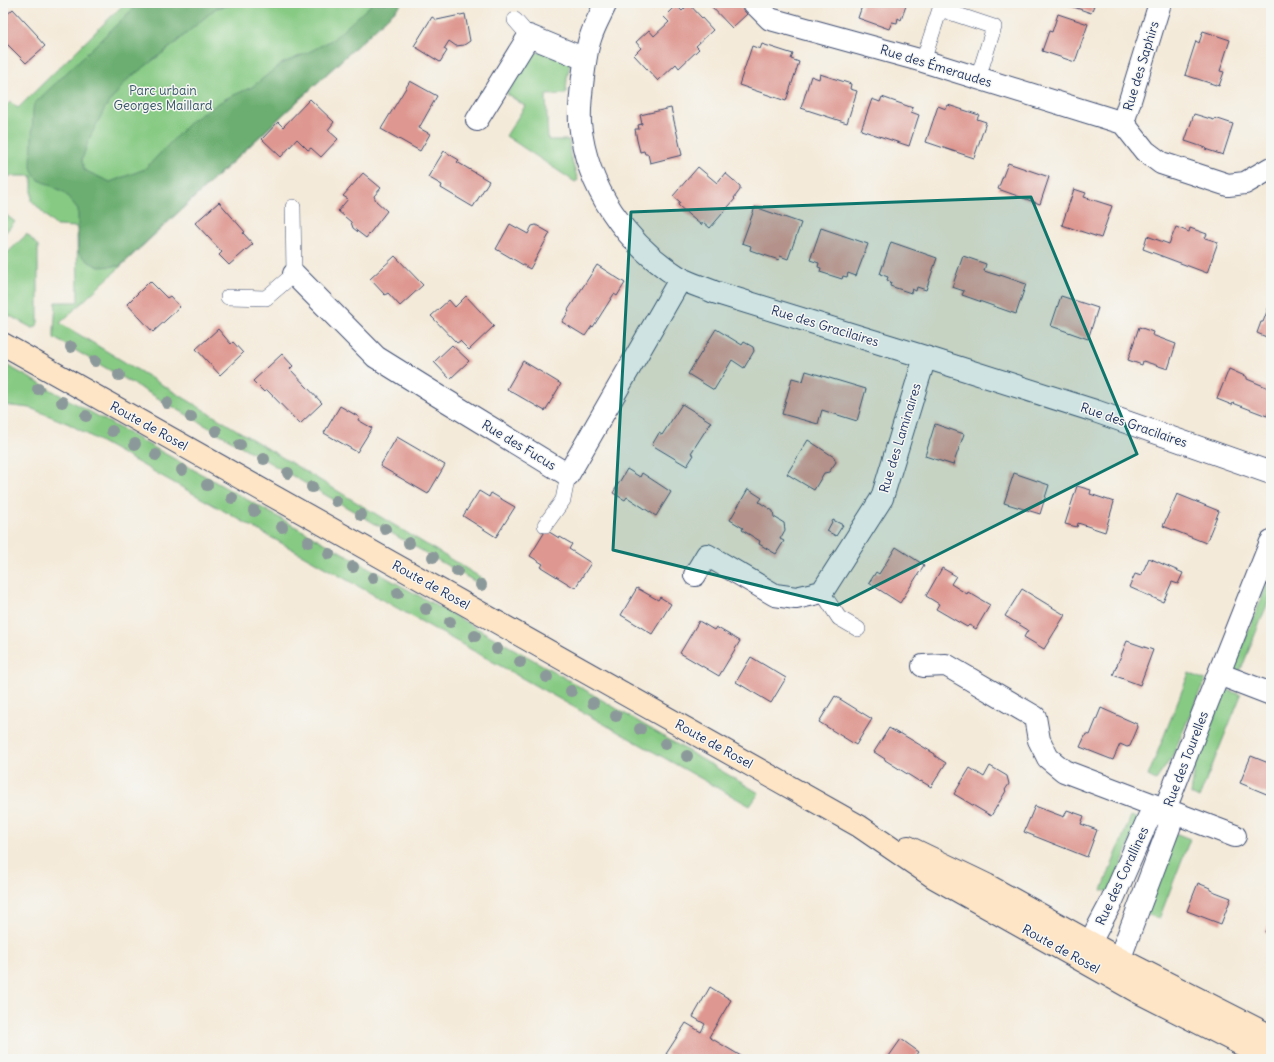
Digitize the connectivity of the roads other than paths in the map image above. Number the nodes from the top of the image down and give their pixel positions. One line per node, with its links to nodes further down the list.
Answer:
1 (606, 3): 6 (street, Rue des Gracilaires)
2 (754, 3): 7 (street, Rue des Émeraudes)
3 (1160, 3): 10 (street, Rue des Saphirs)
4 (515, 20): 5 (lane)
5 (529, 36): 6 (street); 9 (street)
6 (585, 59): 14 (street, Rue des Gracilaires)
7 (923, 61): 8 (street, Rue des Émeraudes); 8 (lane)
8 (978, 78): 10 (street, Rue des Émeraudes)
9 (477, 120)
10 (1123, 122): 11 (street, Rue des Saphirs)
11 (1271, 168)
12 (293, 208): 13 (lane)
13 (294, 274): 15 (lane); 19 (street, Rue des Fucus)
14 (681, 278): 17 (street, Rue des Gracilaires); 19 (street, Rue des Fucus)
15 (228, 297)
16 (3, 344): 30 (street, Route de Rosel)
17 (925, 357): 18 (street, Rue des Gracilaires); 23 (street, Rue des Laminaires)
18 (1271, 472)
19 (568, 475): 20 (lane)
20 (546, 525)
21 (1271, 542): 26 (street, Rue des Tourelles)
22 (695, 575): 23 (street)
23 (822, 592): 24 (lane)
24 (858, 629)
25 (923, 666): 28 (street)
26 (1219, 674): 27 (street); 28 (street, Rue des Tourelles)
27 (1271, 694)
28 (1165, 809): 29 (street); 30 (street, Rue des Corallines); 31 (street, Rue des Tourelles)
29 (1235, 836)
30 (1086, 951): 31 (street, Route de Rosel)
31 (1117, 968): 32 (street, Route de Rosel); 33 (street, Route de Rosel)
32 (1271, 1036)
33 (1270, 1059)

